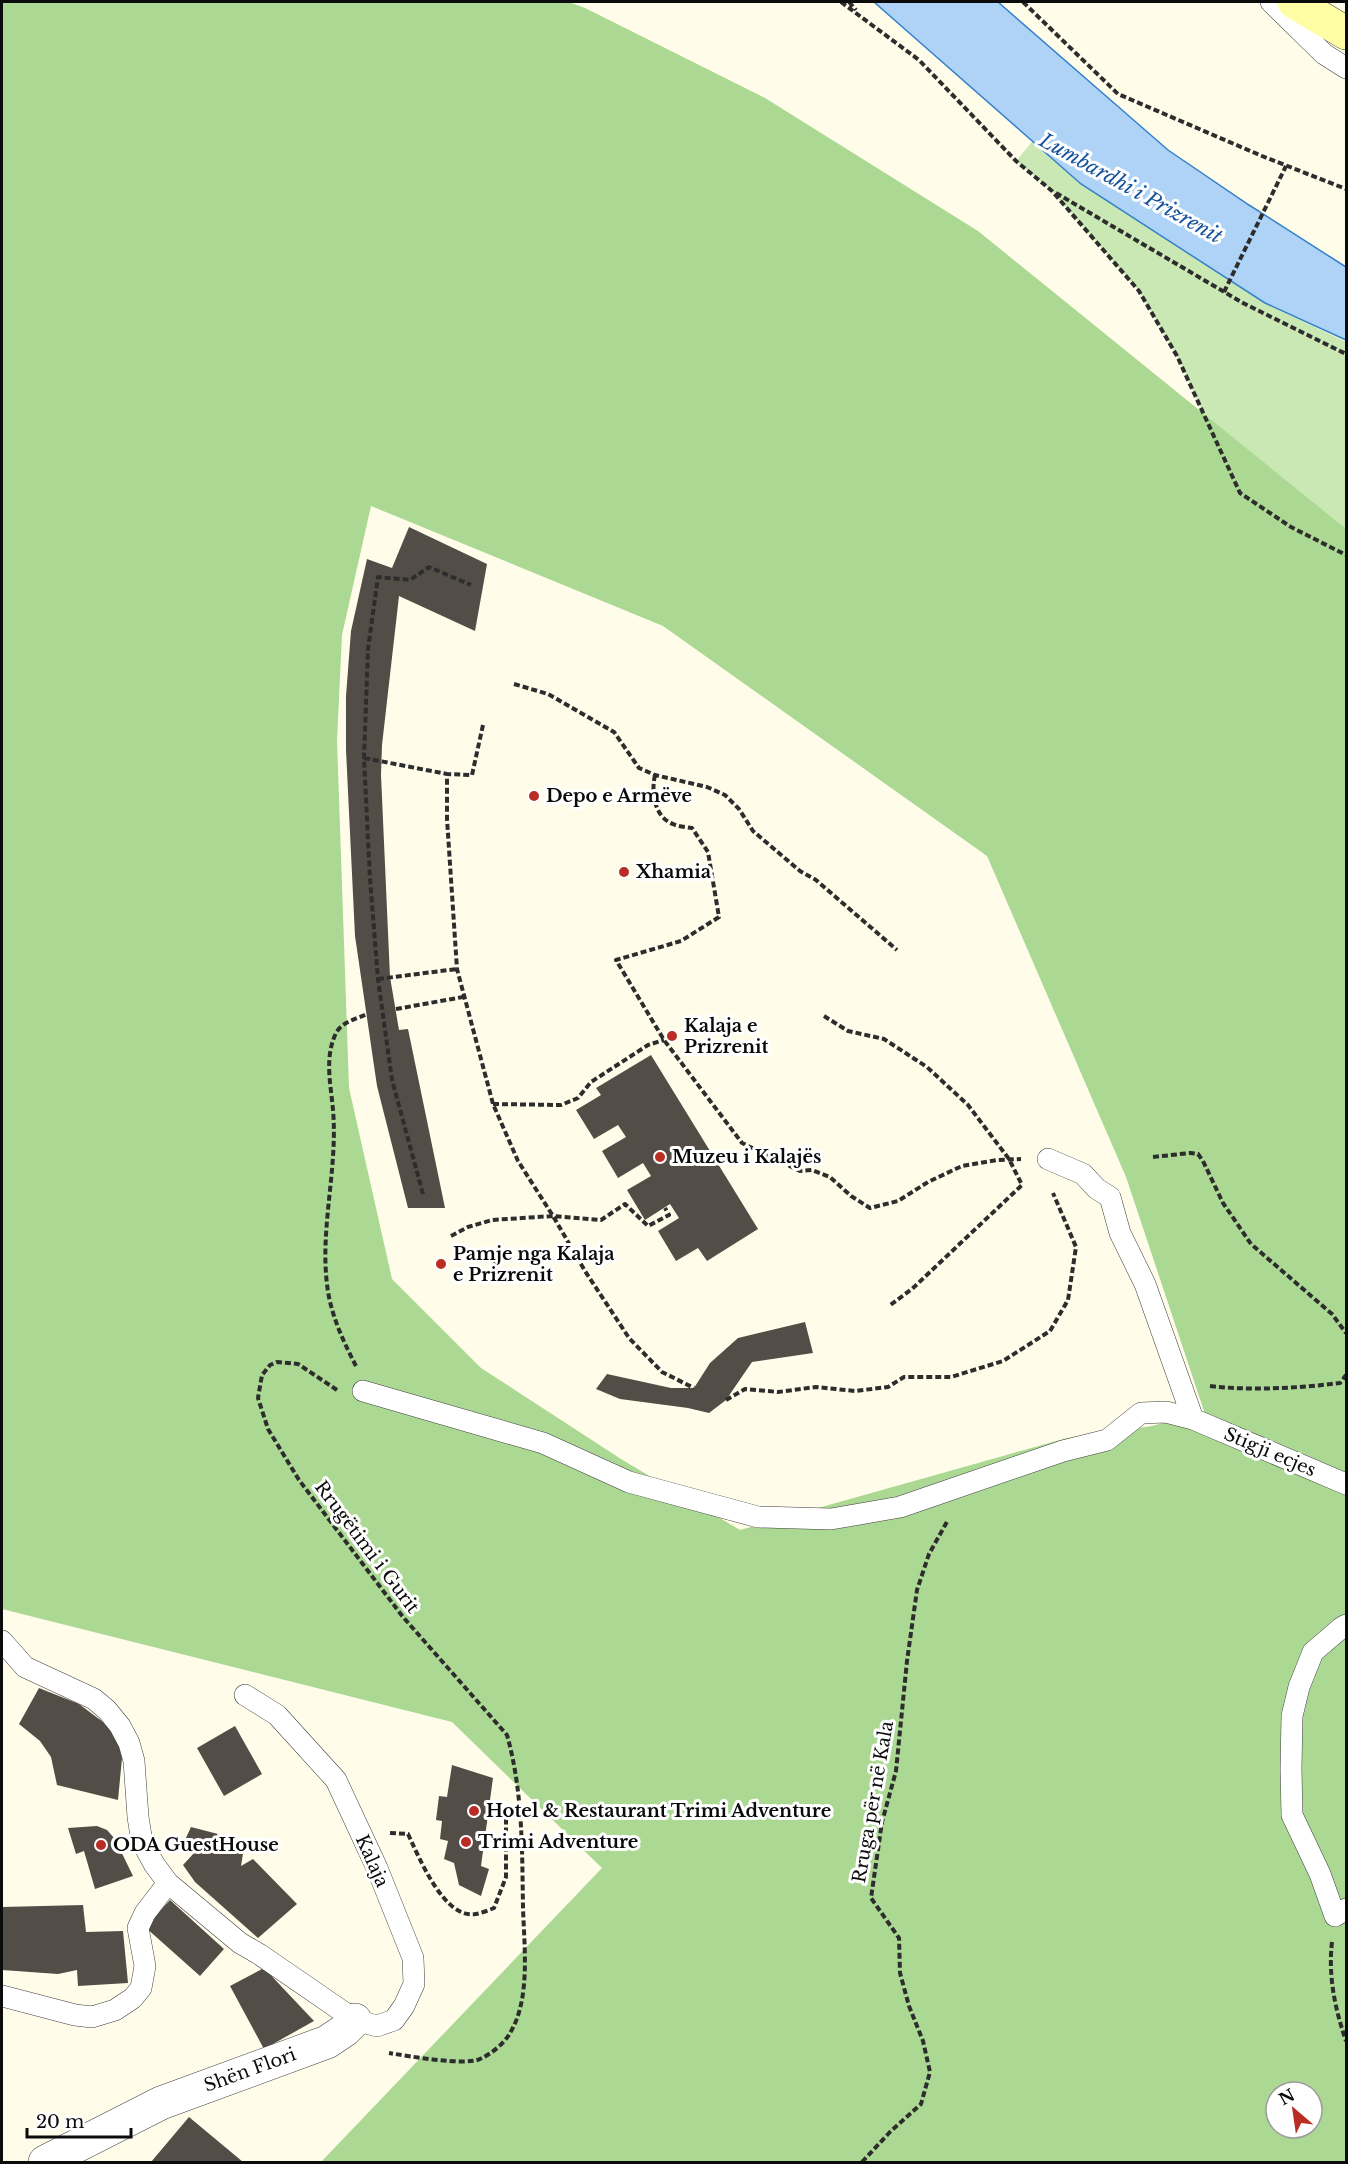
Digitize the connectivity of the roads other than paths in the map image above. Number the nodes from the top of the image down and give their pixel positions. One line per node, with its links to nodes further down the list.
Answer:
1 (1272, 2): 4 (lane)
2 (1294, 2): 3 (main road)
3 (1347, 33)
4 (1347, 68)
5 (1048, 1160): 7 (lane)
6 (363, 1391): 7 (lane, Stigji ecjes)
7 (1193, 1419): 8 (lane, Stigji ecjes)
8 (1347, 1484)
9 (1347, 1625): 13 (lane)
10 (2, 1641): 12 (lane)
11 (245, 1695): 15 (lane, Kalaja)
12 (168, 1883): 14 (lane); 15 (lane)
13 (1341, 1912)
14 (2, 1996)
15 (355, 2020): 16 (street, Shën Flori)
16 (45, 2163)

